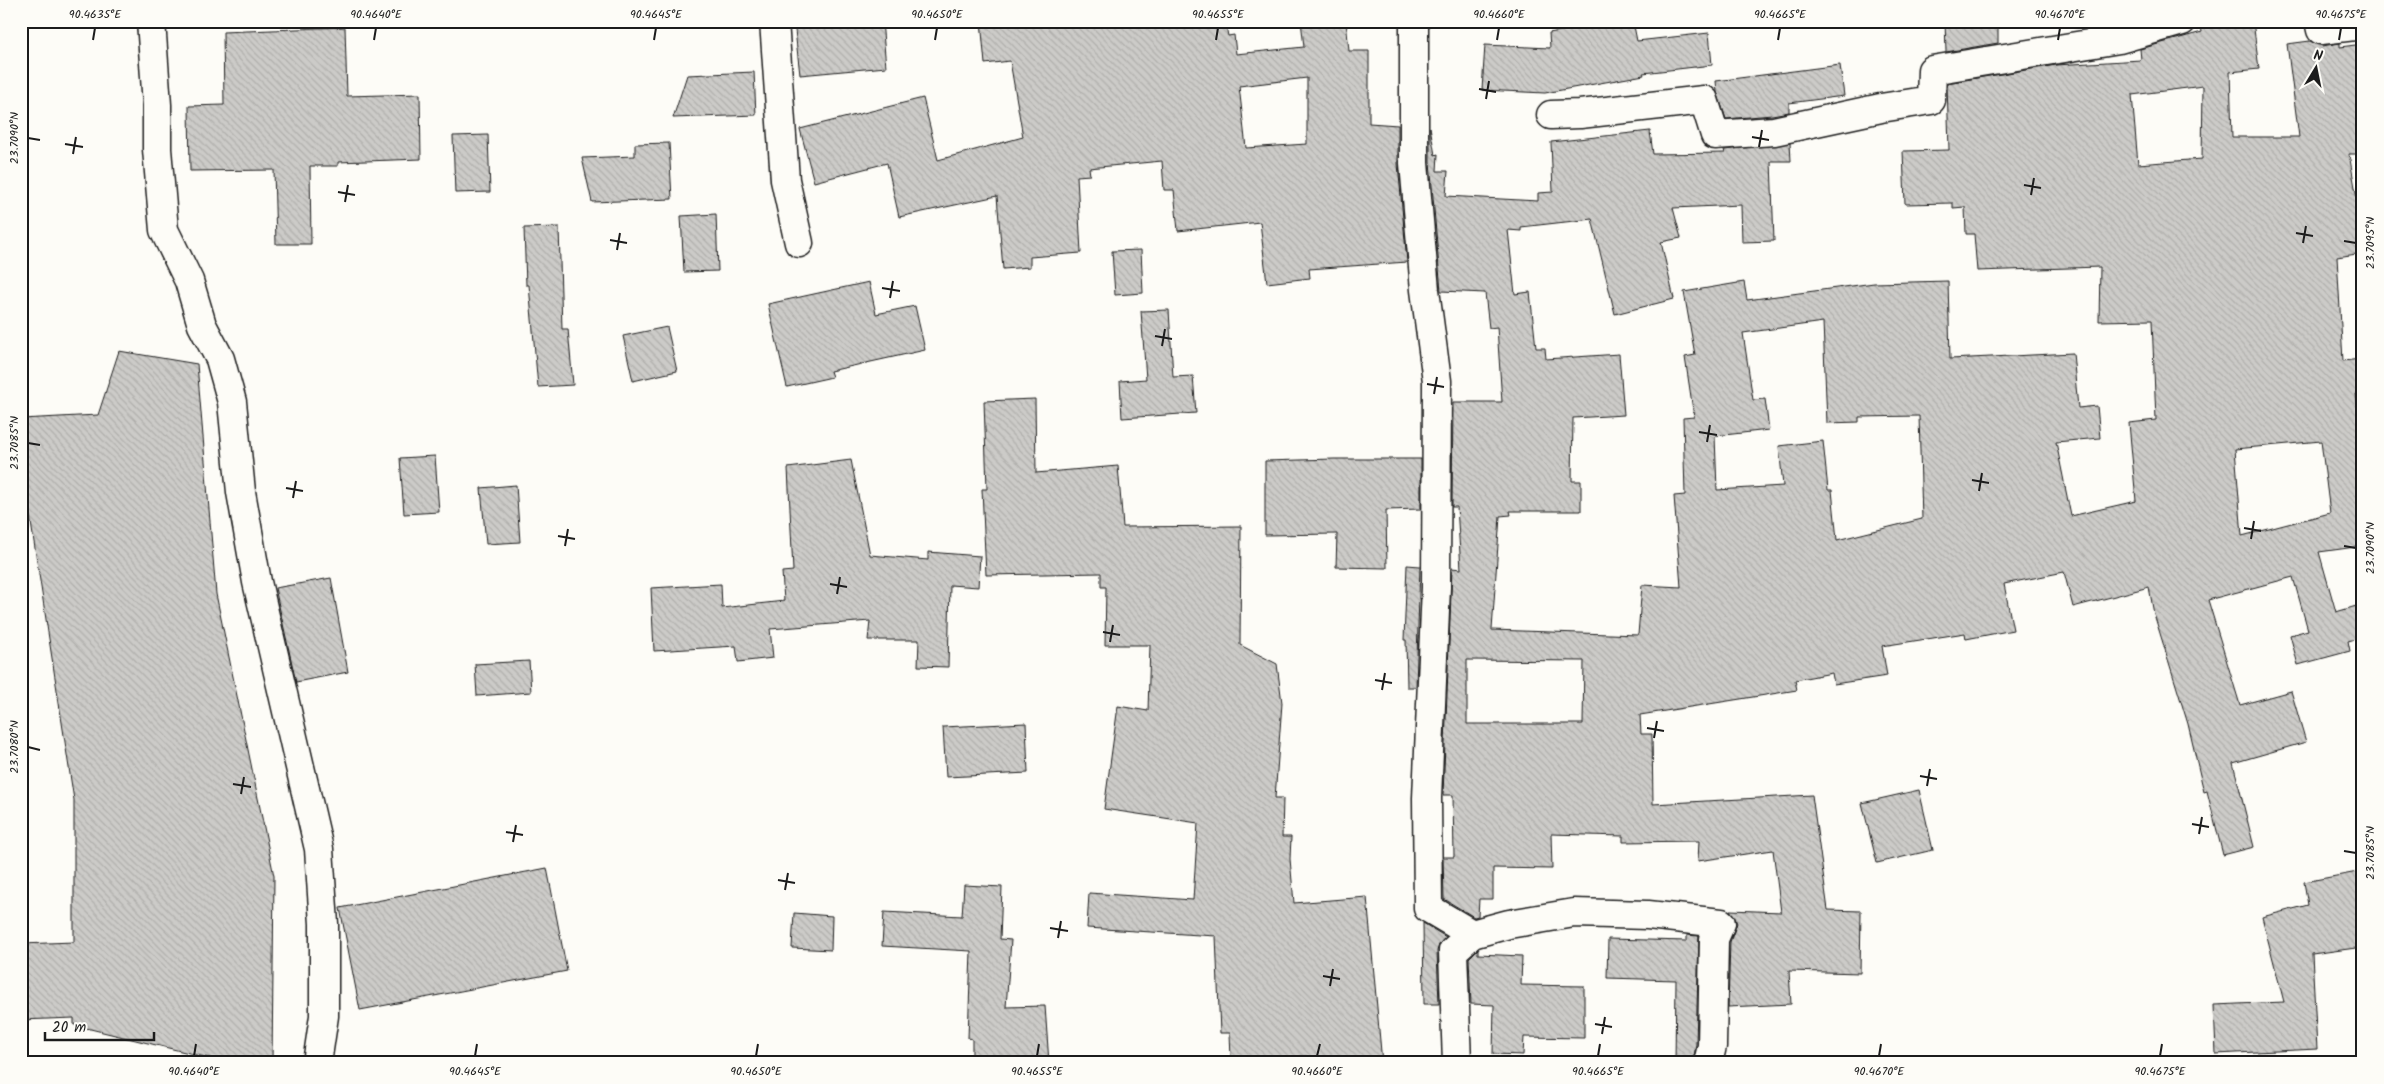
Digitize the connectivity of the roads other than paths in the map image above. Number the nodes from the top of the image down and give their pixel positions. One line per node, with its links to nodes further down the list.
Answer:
1 (151, 21): 10 (street)
2 (774, 21): 8 (street)
3 (1414, 21): 9 (street)
4 (2182, 21): 7 (street)
5 (2320, 21): 6 (street)
6 (2363, 25)
7 (1551, 115)
8 (799, 243)
9 (1472, 934): 11 (street); 12 (street)
10 (317, 1063)
11 (1457, 1063)
12 (1708, 1063)

